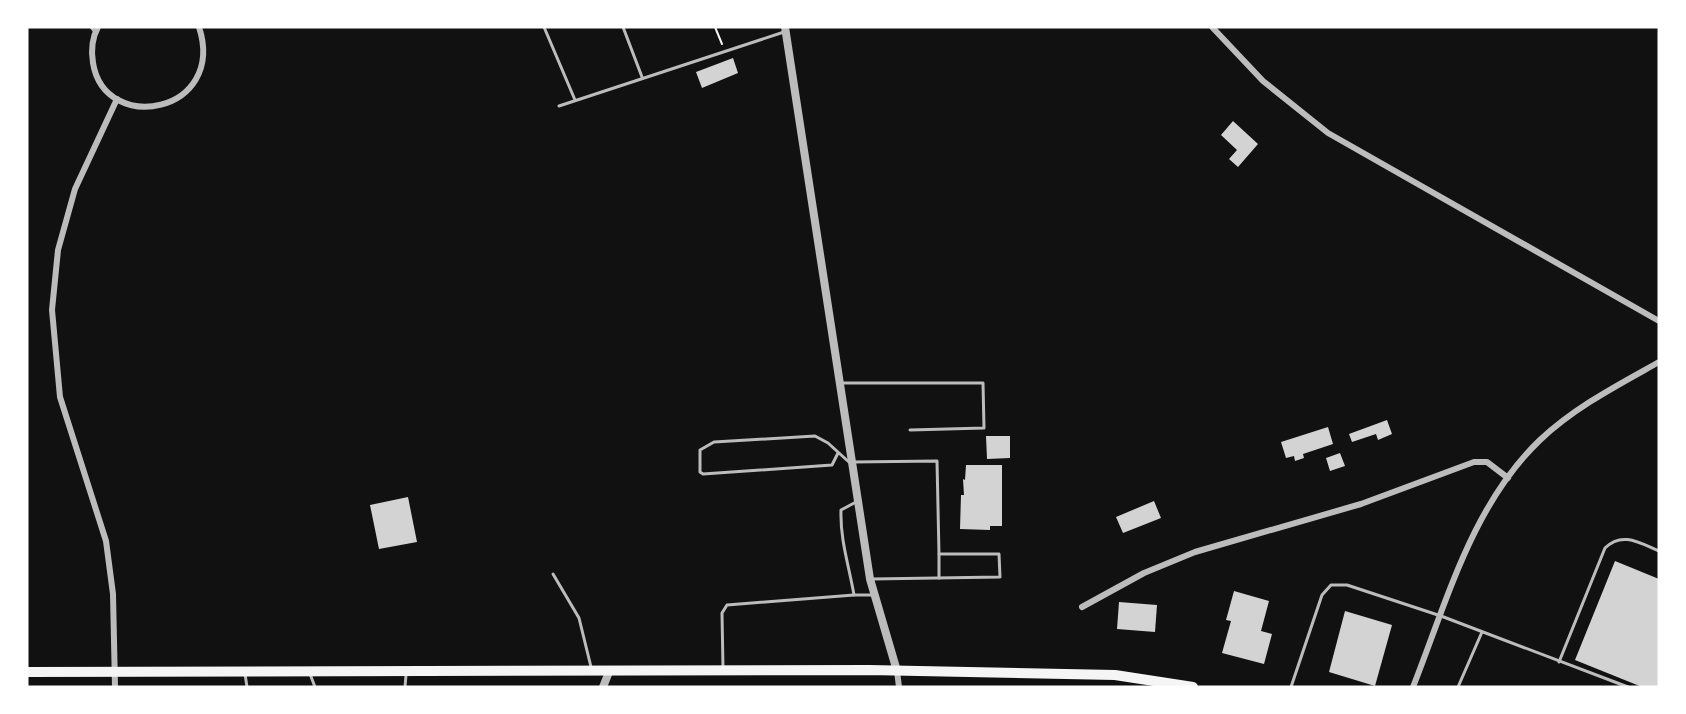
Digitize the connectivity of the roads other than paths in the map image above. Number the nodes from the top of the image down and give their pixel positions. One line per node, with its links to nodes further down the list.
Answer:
1 (199, 27): 8 (street)
2 (544, 27): 9 (lane)
3 (623, 27): 7 (lane)
4 (1212, 27): 11 (street)
5 (94, 29): 8 (street)
6 (785, 29): 7 (lane); 13 (street)
7 (642, 78): 9 (lane)
8 (117, 99): 33 (street)
9 (575, 100): 10 (lane)
10 (559, 106)
11 (1659, 321)
12 (1659, 362): 17 (street)
13 (839, 383): 14 (lane); 16 (street)
14 (910, 430)
15 (838, 453): 15 (lane); 16 (lane)
16 (852, 463): 18 (street); 20 (lane)
17 (1508, 478): 26 (street); 27 (street)
18 (858, 502): 23 (street); 25 (lane)
19 (1659, 551): 29 (lane)
20 (939, 554): 22 (lane); 22 (lane)
21 (553, 574): 36 (lane)
22 (939, 578): 23 (lane)
23 (870, 579): 24 (street)
24 (875, 595): 25 (lane); 31 (street)
25 (854, 596): 30 (lane)
26 (1082, 607)
27 (1441, 616): 28 (lane); 46 (lane); 47 (street)
28 (1482, 632): 29 (lane); 48 (lane)
29 (1559, 662): 49 (lane)
30 (723, 671): 31 (main road); 37 (main road)
31 (897, 671): 44 (street); 45 (main road)
32 (27, 672): 33 (main road)
33 (115, 672): 34 (main road); 39 (street)
34 (245, 672): 35 (main road); 40 (lane)
35 (309, 672): 38 (main road); 41 (lane)
36 (592, 672): 37 (main road); 38 (main road)
37 (609, 672): 43 (street)
38 (406, 673): 42 (lane)
39 (115, 687)
40 (247, 687)
41 (315, 687)
42 (405, 687)
43 (603, 687)
44 (899, 687)
45 (1193, 687)
46 (1291, 687)
47 (1413, 687)
48 (1458, 687)
49 (1628, 687)

